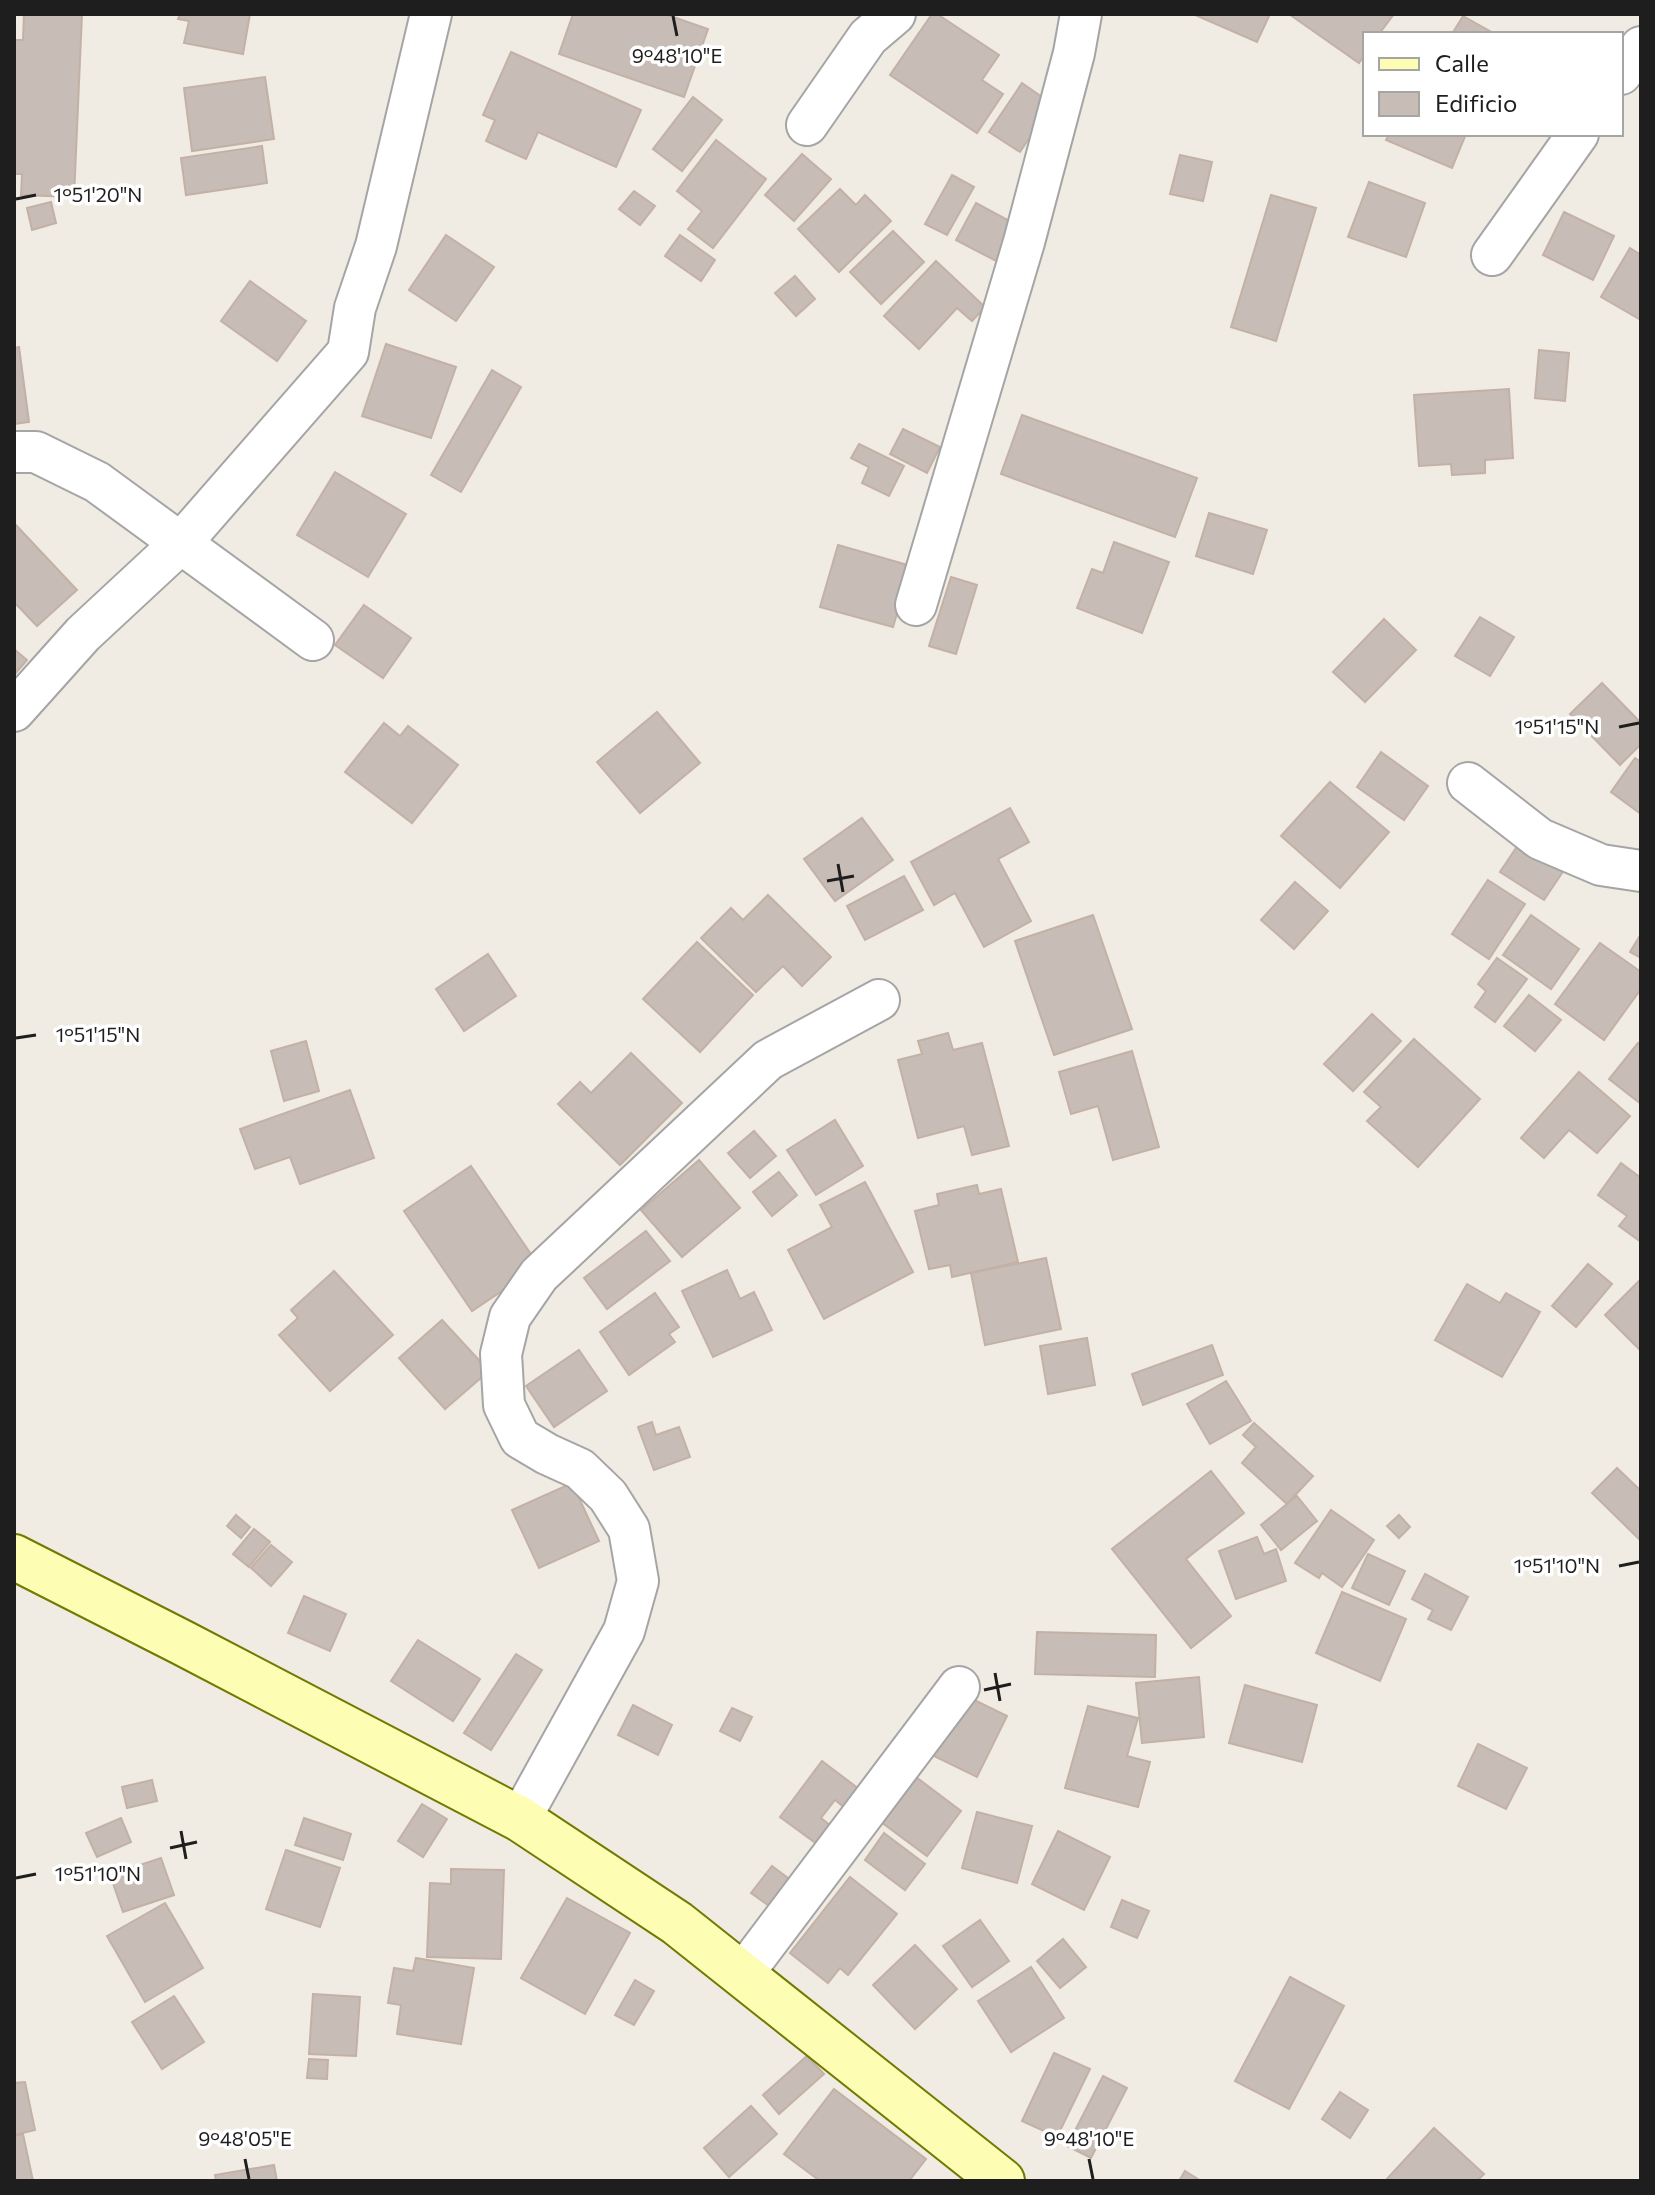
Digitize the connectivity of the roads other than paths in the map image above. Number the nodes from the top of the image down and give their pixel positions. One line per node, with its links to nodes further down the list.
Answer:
1 (431, 14): 10 (street)
2 (895, 14): 6 (street)
3 (1081, 14): 11 (street)
4 (1641, 47): 5 (street)
5 (1623, 71)
6 (807, 125)
7 (1577, 136): 8 (street)
8 (1492, 255)
9 (14, 452): 10 (street)
10 (181, 543): 12 (street); 13 (street)
11 (916, 605)
12 (313, 640)
13 (14, 711)
14 (1468, 783): 15 (street)
15 (1641, 871)
16 (879, 1000): 19 (street)
17 (14, 1557): 19 (street)
18 (959, 1687): 20 (street)
19 (520, 1819): 20 (street)
20 (742, 1975): 21 (street)
21 (1002, 2181)

